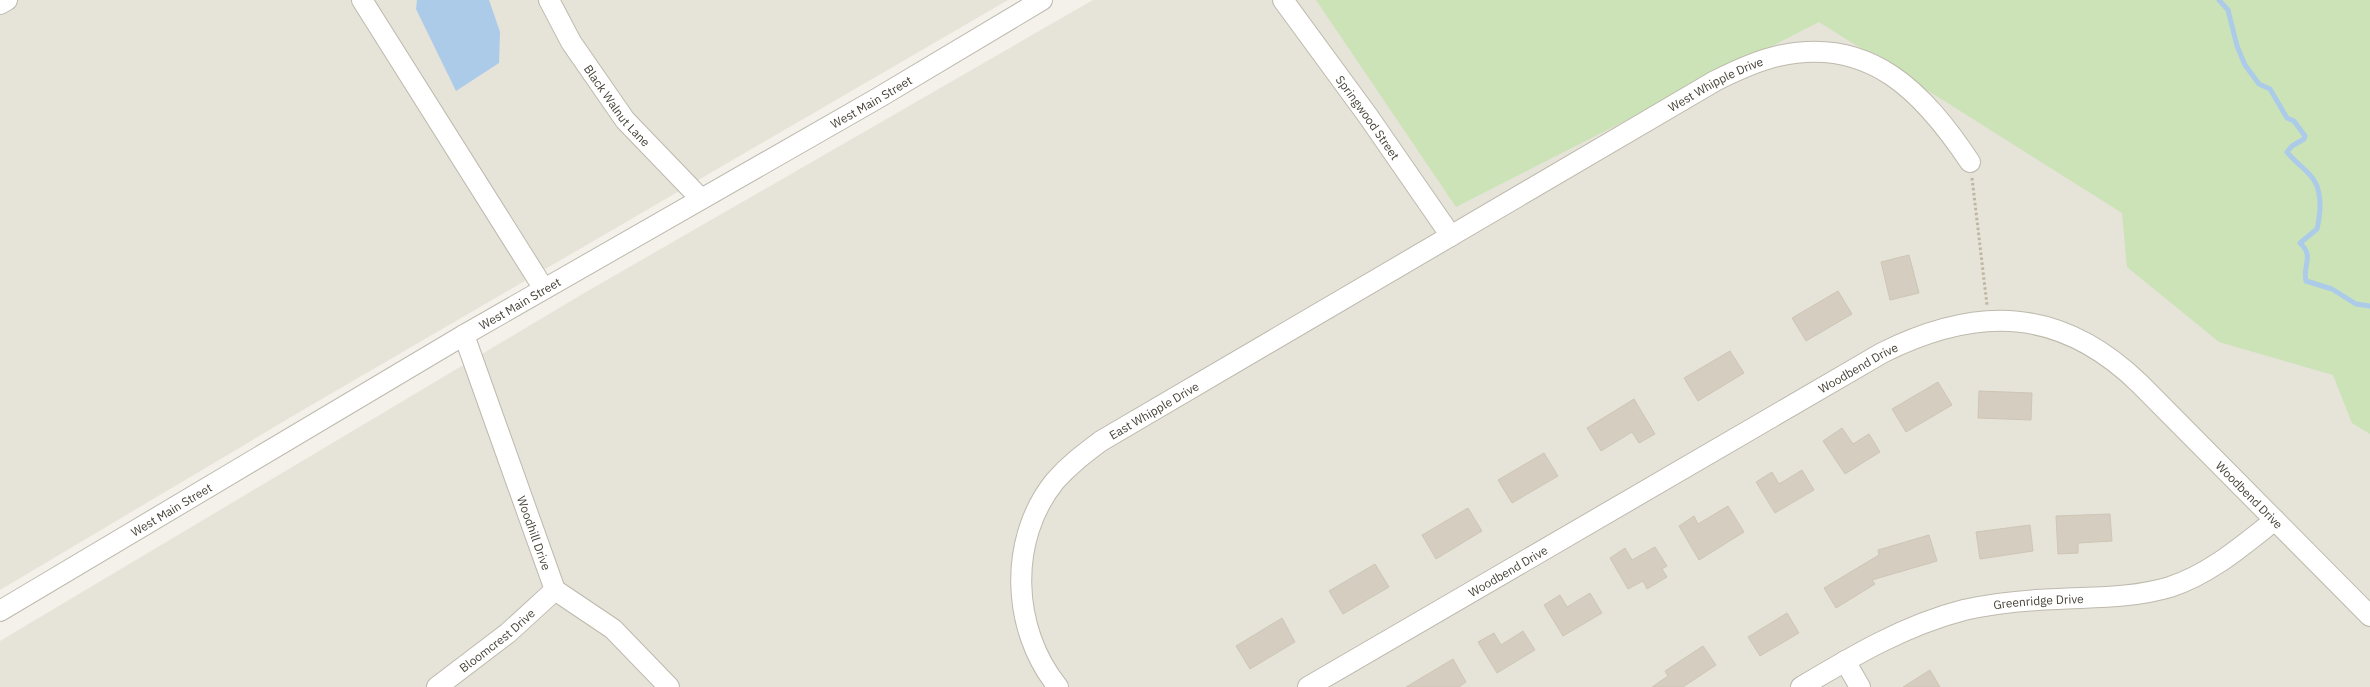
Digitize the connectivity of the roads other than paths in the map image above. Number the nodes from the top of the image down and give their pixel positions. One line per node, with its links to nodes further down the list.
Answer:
1 (7, 0): 6 (street)
2 (362, 0): 10 (street)
3 (549, 0): 8 (street, Black Walnut Lane)
4 (1042, 0): 8 (street, West Main Street)
5 (1283, 0): 9 (street, Springwood Street)
6 (0, 4)
7 (1970, 162): 9 (street, West Whipple Drive)
8 (701, 199): 10 (street, West Main Street)
9 (1451, 236): 19 (street, East Whipple Drive)
10 (544, 289): 11 (street, West Main Street)
11 (464, 335): 13 (street, Woodhill Drive); 14 (street, West Main Street)
12 (2275, 520): 15 (street, Woodbend Drive); 16 (street, Greenridge Drive); 20 (street, Woodbend Drive)
13 (555, 590): 17 (street, Bloomcrest Drive); 18 (street)
14 (0, 611)
15 (2370, 616)
16 (1845, 661): 21 (street, Greenridge Drive); 22 (street)
17 (437, 687)
18 (669, 687)
19 (1058, 687)
20 (1308, 687)
21 (1801, 687)
22 (1860, 687)

